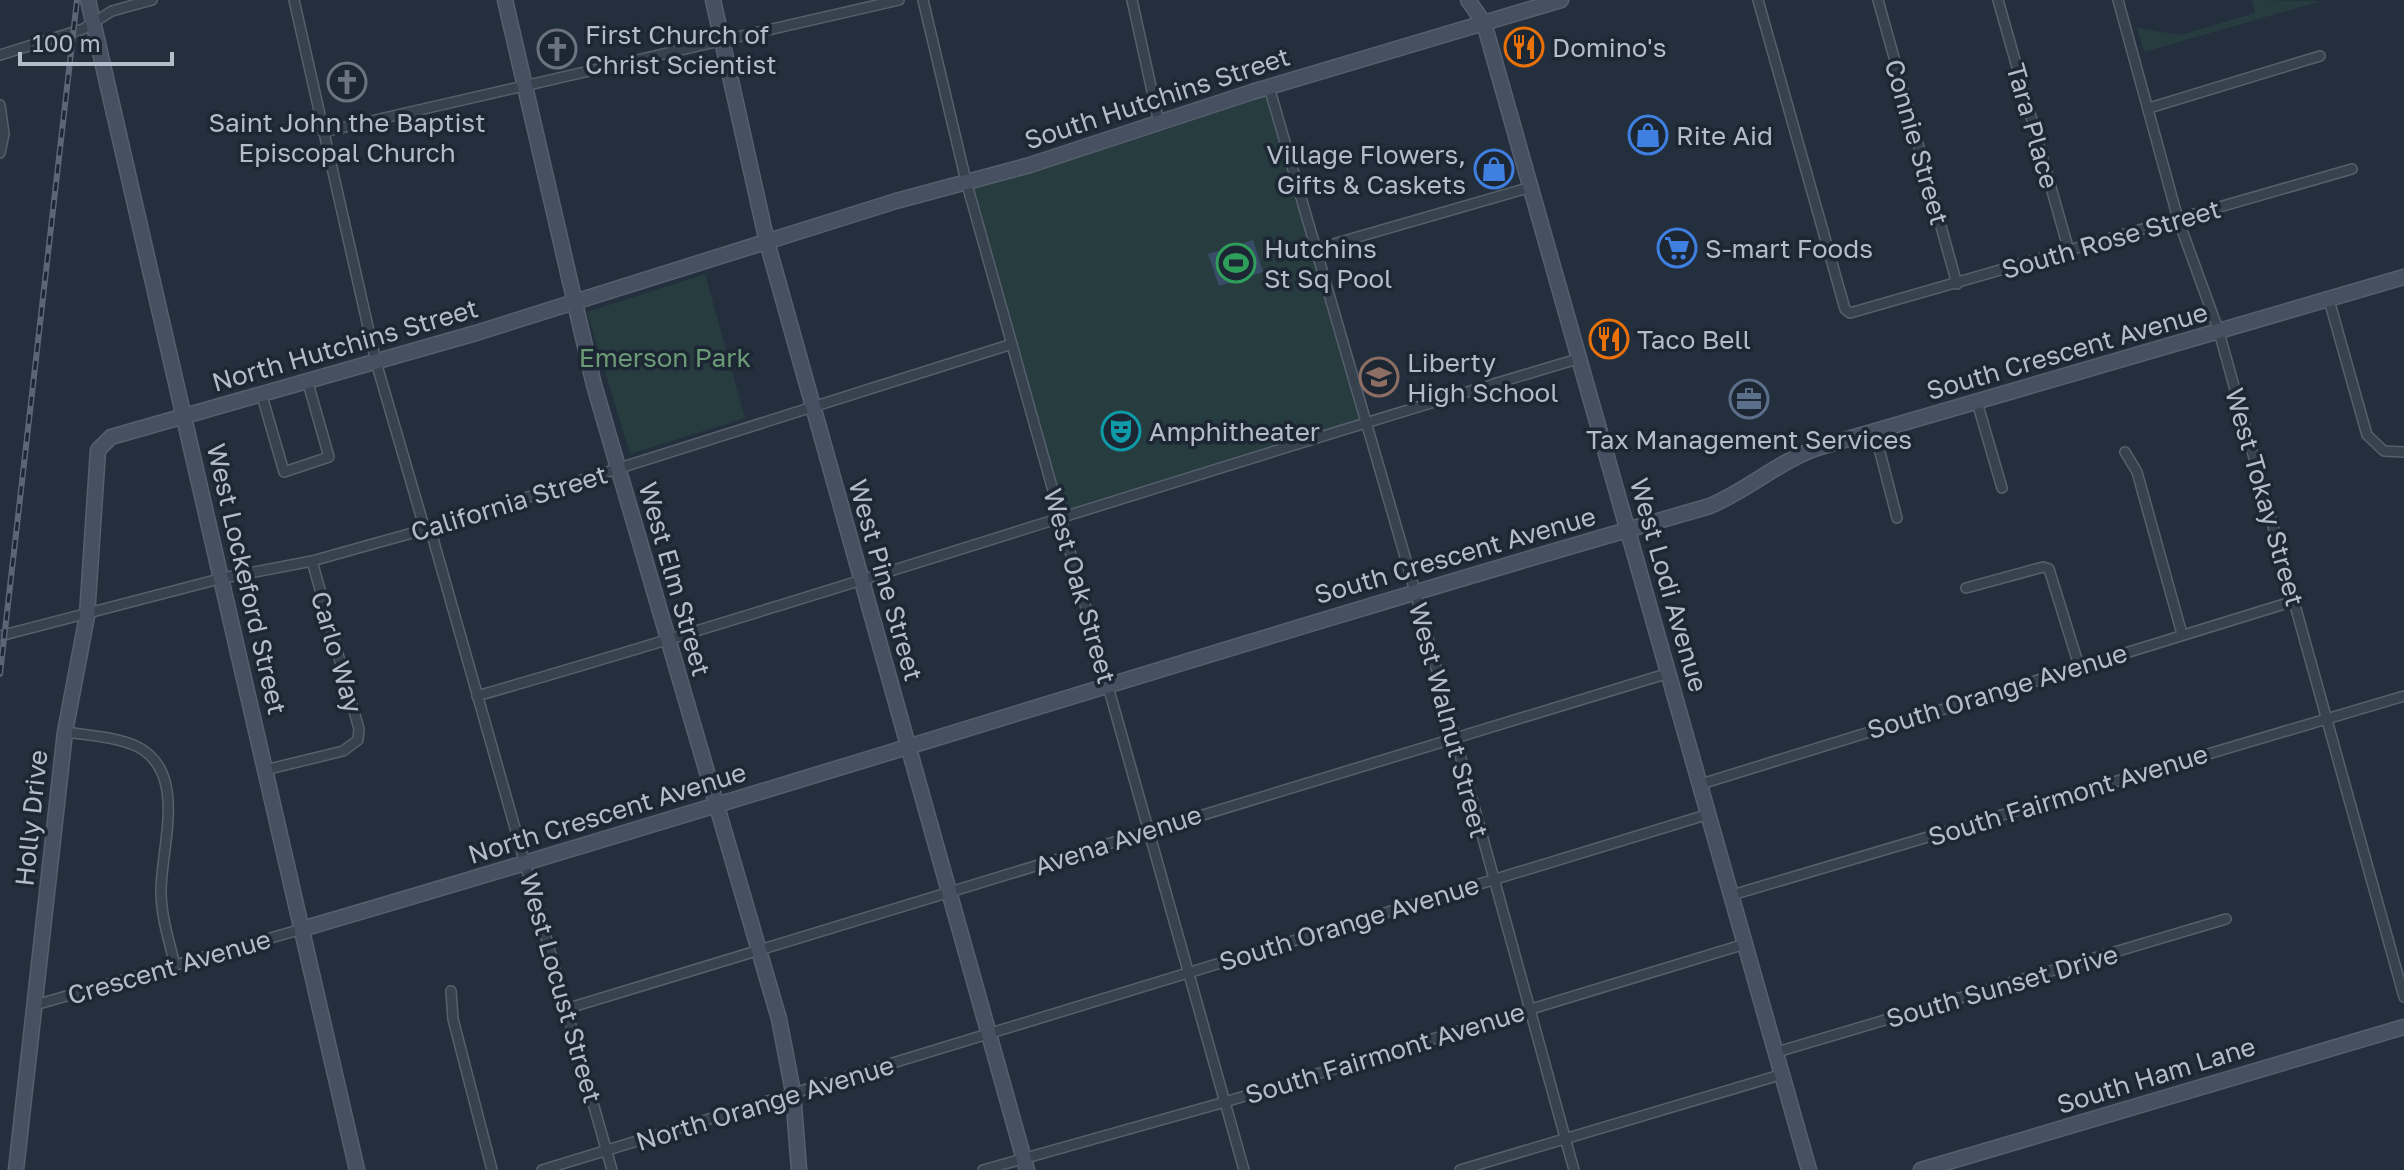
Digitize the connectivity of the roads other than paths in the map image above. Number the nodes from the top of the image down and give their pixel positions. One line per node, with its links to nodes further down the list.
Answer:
1 (88, 0): 16 (street, West Lockeford Street)
2 (152, 0): 16 (street)
3 (294, 0): 25 (street, West Locust Street)
4 (505, 0): 20 (street, West Elm Street)
5 (713, 0): 17 (street, West Pine Street)
6 (899, 0): 17 (street)
7 (923, 0): 28 (street, West Oak Street)
8 (1132, 0): 24 (street)
9 (1468, 0): 15 (street, West Lodi Avenue)
10 (1561, 0): 15 (street, South Hutchins Street)
11 (1758, 0): 35 (street, South Rose Street)
12 (1878, 0): 35 (street, Connie Street)
13 (1998, 0): 33 (street, Tara Place)
14 (2118, 0): 23 (street, West Tokay Street)
15 (1484, 12): 21 (street, South Hutchins Street); 29 (street, West Lodi Avenue)
16 (94, 23): 18 (street); 46 (street, West Lockeford Street)
17 (722, 41): 20 (street); 31 (street, West Pine Street)
18 (0, 55)
19 (2320, 56): 23 (street)
20 (524, 86): 25 (street); 37 (street, West Elm Street)
21 (1269, 87): 24 (street, South Hutchins Street); 32 (street, West Walnut Street)
22 (0, 105): 26 (street)
23 (2149, 108): 30 (street, West Tokay Street)
24 (1159, 123): 28 (street, South Hutchins Street)
25 (323, 132): 41 (street, West Locust Street)
26 (0, 153)
27 (2352, 169): 30 (street, South Rose Street)
28 (966, 181): 31 (street, South Hutchins Street); 39 (street, West Oak Street)
29 (1531, 187): 32 (street); 40 (street, West Lodi Avenue)
30 (2178, 219): 33 (street, South Rose Street); 38 (street, West Tokay Street)
31 (767, 242): 37 (street, North Hutchins Street); 45 (street, West Pine Street)
32 (1316, 249): 47 (street, West Walnut Street)
33 (2069, 251): 35 (street, South Rose Street)
34 (2404, 277): 36 (street, South Crescent Avenue)
35 (1957, 284)
36 (2329, 300): 38 (street, South Crescent Avenue); 50 (street)
37 (572, 302): 41 (street, North Hutchins Street); 51 (street, West Elm Street)
38 (2219, 332): 44 (street, South Crescent Avenue); 62 (street, West Tokay Street)
39 (1012, 344): 45 (street, California Street); 53 (street, West Oak Street)
40 (1581, 358): 47 (street); 56 (street, West Lodi Avenue)
41 (376, 362): 42 (street, North Hutchins Street); 55 (street, West Locust Street)
42 (308, 383): 43 (street, North Hutchins Street); 43 (street)
43 (262, 396): 46 (street, North Hutchins Street)
44 (1977, 402): 48 (street, South Crescent Avenue); 52 (street)
45 (813, 407): 51 (street, California Street); 59 (street, West Pine Street)
46 (186, 416): 58 (street, West Lockeford Street); 63 (street, North Hutchins Street)
47 (1365, 423): 53 (street); 61 (street, West Walnut Street)
48 (1875, 433): 54 (street); 56 (street, South Crescent Avenue)
49 (2125, 452): 64 (street)
50 (2404, 452)
51 (619, 470): 55 (street, California Street); 66 (street, West Elm Street)
52 (2002, 488)
53 (1061, 517): 59 (street); 69 (street, West Oak Street)
54 (1897, 518)
55 (428, 529): 57 (street, California Street); 70 (street, West Locust Street)
56 (1628, 530): 61 (street, South Crescent Avenue); 68 (street, West Lodi Avenue)
57 (312, 561): 58 (street, California Street); 77 (street, Carlo Way)
58 (223, 578): 63 (street, California Street); 77 (street, West Lockeford Street)
59 (861, 580): 66 (street); 76 (street, West Pine Street)
60 (1966, 588): 67 (street)
61 (1415, 591): 69 (street, South Crescent Avenue); 74 (street, West Walnut Street)
62 (2294, 601): 64 (street, South Orange Avenue); 72 (street, West Tokay Street)
63 (87, 616): 65 (street, California Street); 73 (street, Holly Drive)
64 (2182, 634): 67 (street, South Orange Avenue)
65 (0, 636)
66 (667, 640): 70 (street); 79 (street, West Elm Street)
67 (2079, 666): 78 (street, South Orange Avenue)
68 (1669, 673): 74 (street, Avena Avenue); 78 (street, West Lodi Avenue)
69 (1109, 687): 75 (street, South Crescent Avenue); 81 (street, West Oak Street)
70 (477, 696): 82 (street, West Locust Street)
71 (2404, 696): 72 (street, South Fairmont Avenue)
72 (2328, 718): 85 (street, South Fairmont Avenue); 93 (street, West Tokay Street)
73 (65, 732): 90 (street); 94 (street, Holly Drive)
74 (1454, 737): 81 (street, Avena Avenue); 83 (street, West Walnut Street)
75 (927, 743): 76 (street, North Crescent Avenue)
76 (909, 749): 79 (street, North Crescent Avenue); 84 (street, West Pine Street)
77 (265, 770): 87 (street, West Lockeford Street)
78 (1701, 784): 80 (street, West Lodi Avenue)
79 (716, 804): 82 (street, North Crescent Avenue); 89 (street, West Elm Street)
80 (1709, 814): 83 (street, South Orange Avenue); 85 (street, West Lodi Avenue)
81 (1148, 830): 84 (street, Avena Avenue); 91 (street, West Oak Street)
82 (525, 862): 87 (street, North Crescent Avenue); 95 (street, West Locust Street)
83 (1492, 879): 91 (street, South Orange Avenue); 96 (street, West Walnut Street)
84 (950, 894): 89 (street, Avena Avenue); 98 (street, West Pine Street)
85 (1732, 895): 88 (street, West Lodi Avenue)
86 (2226, 919): 99 (street, South Sunset Drive)
87 (302, 929): 90 (street, Crescent Avenue); 107 (street, West Lockeford Street)
88 (1745, 944): 96 (street, South Fairmont Avenue); 99 (street, West Lodi Avenue)
89 (759, 949): 95 (street, Avena Avenue); 101 (street, West Elm Street)
90 (175, 965): 94 (street, Crescent Avenue)
91 (1189, 973): 98 (street, South Orange Avenue); 102 (street, West Oak Street)
92 (451, 991): 108 (street)
93 (2404, 997)
94 (35, 1005): 106 (street, Holly Drive)
95 (569, 1008): 104 (street, West Locust Street)
96 (1528, 1009): 102 (street, South Fairmont Avenue); 103 (street, West Walnut Street)
97 (2404, 1027): 117 (street, South Ham Lane)
98 (989, 1034): 101 (street, North Orange Avenue); 105 (street, West Pine Street)
99 (1777, 1052): 100 (street, West Lodi Avenue)
100 (1783, 1074): 103 (street); 116 (street, West Lodi Avenue)
101 (793, 1092): 104 (street, North Orange Avenue); 111 (street, West Elm Street)
102 (1225, 1102): 105 (street, South Fairmont Avenue); 113 (street, West Oak Street)
103 (1565, 1138): 114 (street); 115 (street, West Walnut Street)
104 (607, 1152): 109 (street, North Orange Avenue); 110 (street, West Locust Street)
105 (1026, 1164): 112 (street, South Fairmont Avenue)
106 (16, 1170)
107 (357, 1170)
108 (492, 1170)
109 (542, 1170)
110 (612, 1170)
111 (799, 1170)
112 (983, 1170)
113 (1244, 1170)
114 (1460, 1170)
115 (1574, 1170)
116 (1809, 1170)
117 (1921, 1170)

